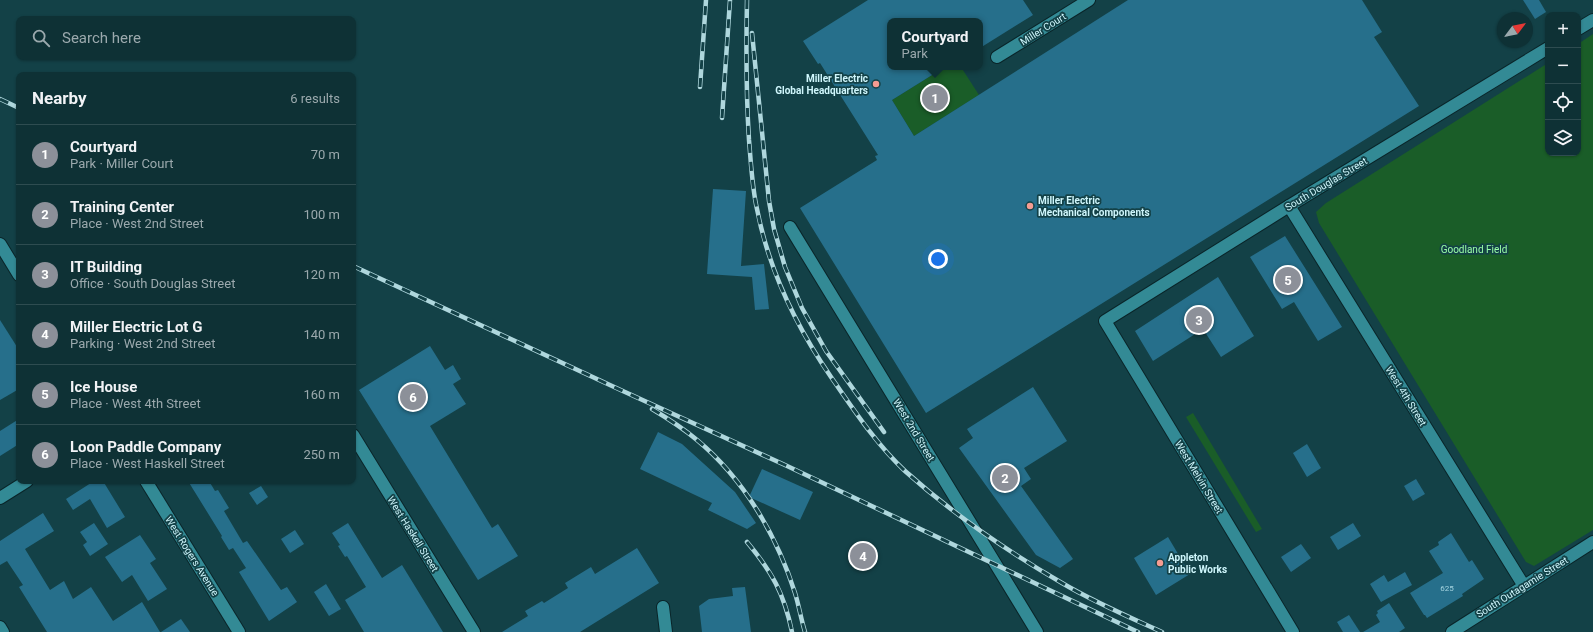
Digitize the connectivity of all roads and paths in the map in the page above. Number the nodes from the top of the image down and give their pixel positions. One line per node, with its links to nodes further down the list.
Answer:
1 (1089, 0): 5 (street, Miller Court)
2 (1593, 20): 3 (street)
3 (1581, 27)
4 (1545, 50): 6 (street, South Douglas Street)
5 (997, 57)
6 (1289, 206): 10 (street, South Douglas Street); 16 (street, West 4th Street)
7 (790, 227): 23 (street, West 2nd Street)
8 (0, 244): 9 (street)
9 (16, 270)
10 (1105, 321): 24 (street, West Melvin Street)
11 (356, 440): 21 (street, West Haskell Street)
12 (23, 484): 14 (street)
13 (148, 484): 20 (street, West Rogers Avenue)
14 (0, 498)
15 (1593, 542): 16 (street, South Outagamie Street)
16 (1524, 586): 25 (street, South Outagamie Street)
17 (663, 607): 22 (street)
18 (0, 627): 19 (street)
19 (3, 632)
20 (239, 632)
21 (474, 632)
22 (666, 632)
23 (1037, 632)
24 (1293, 632)
25 (1452, 632)

